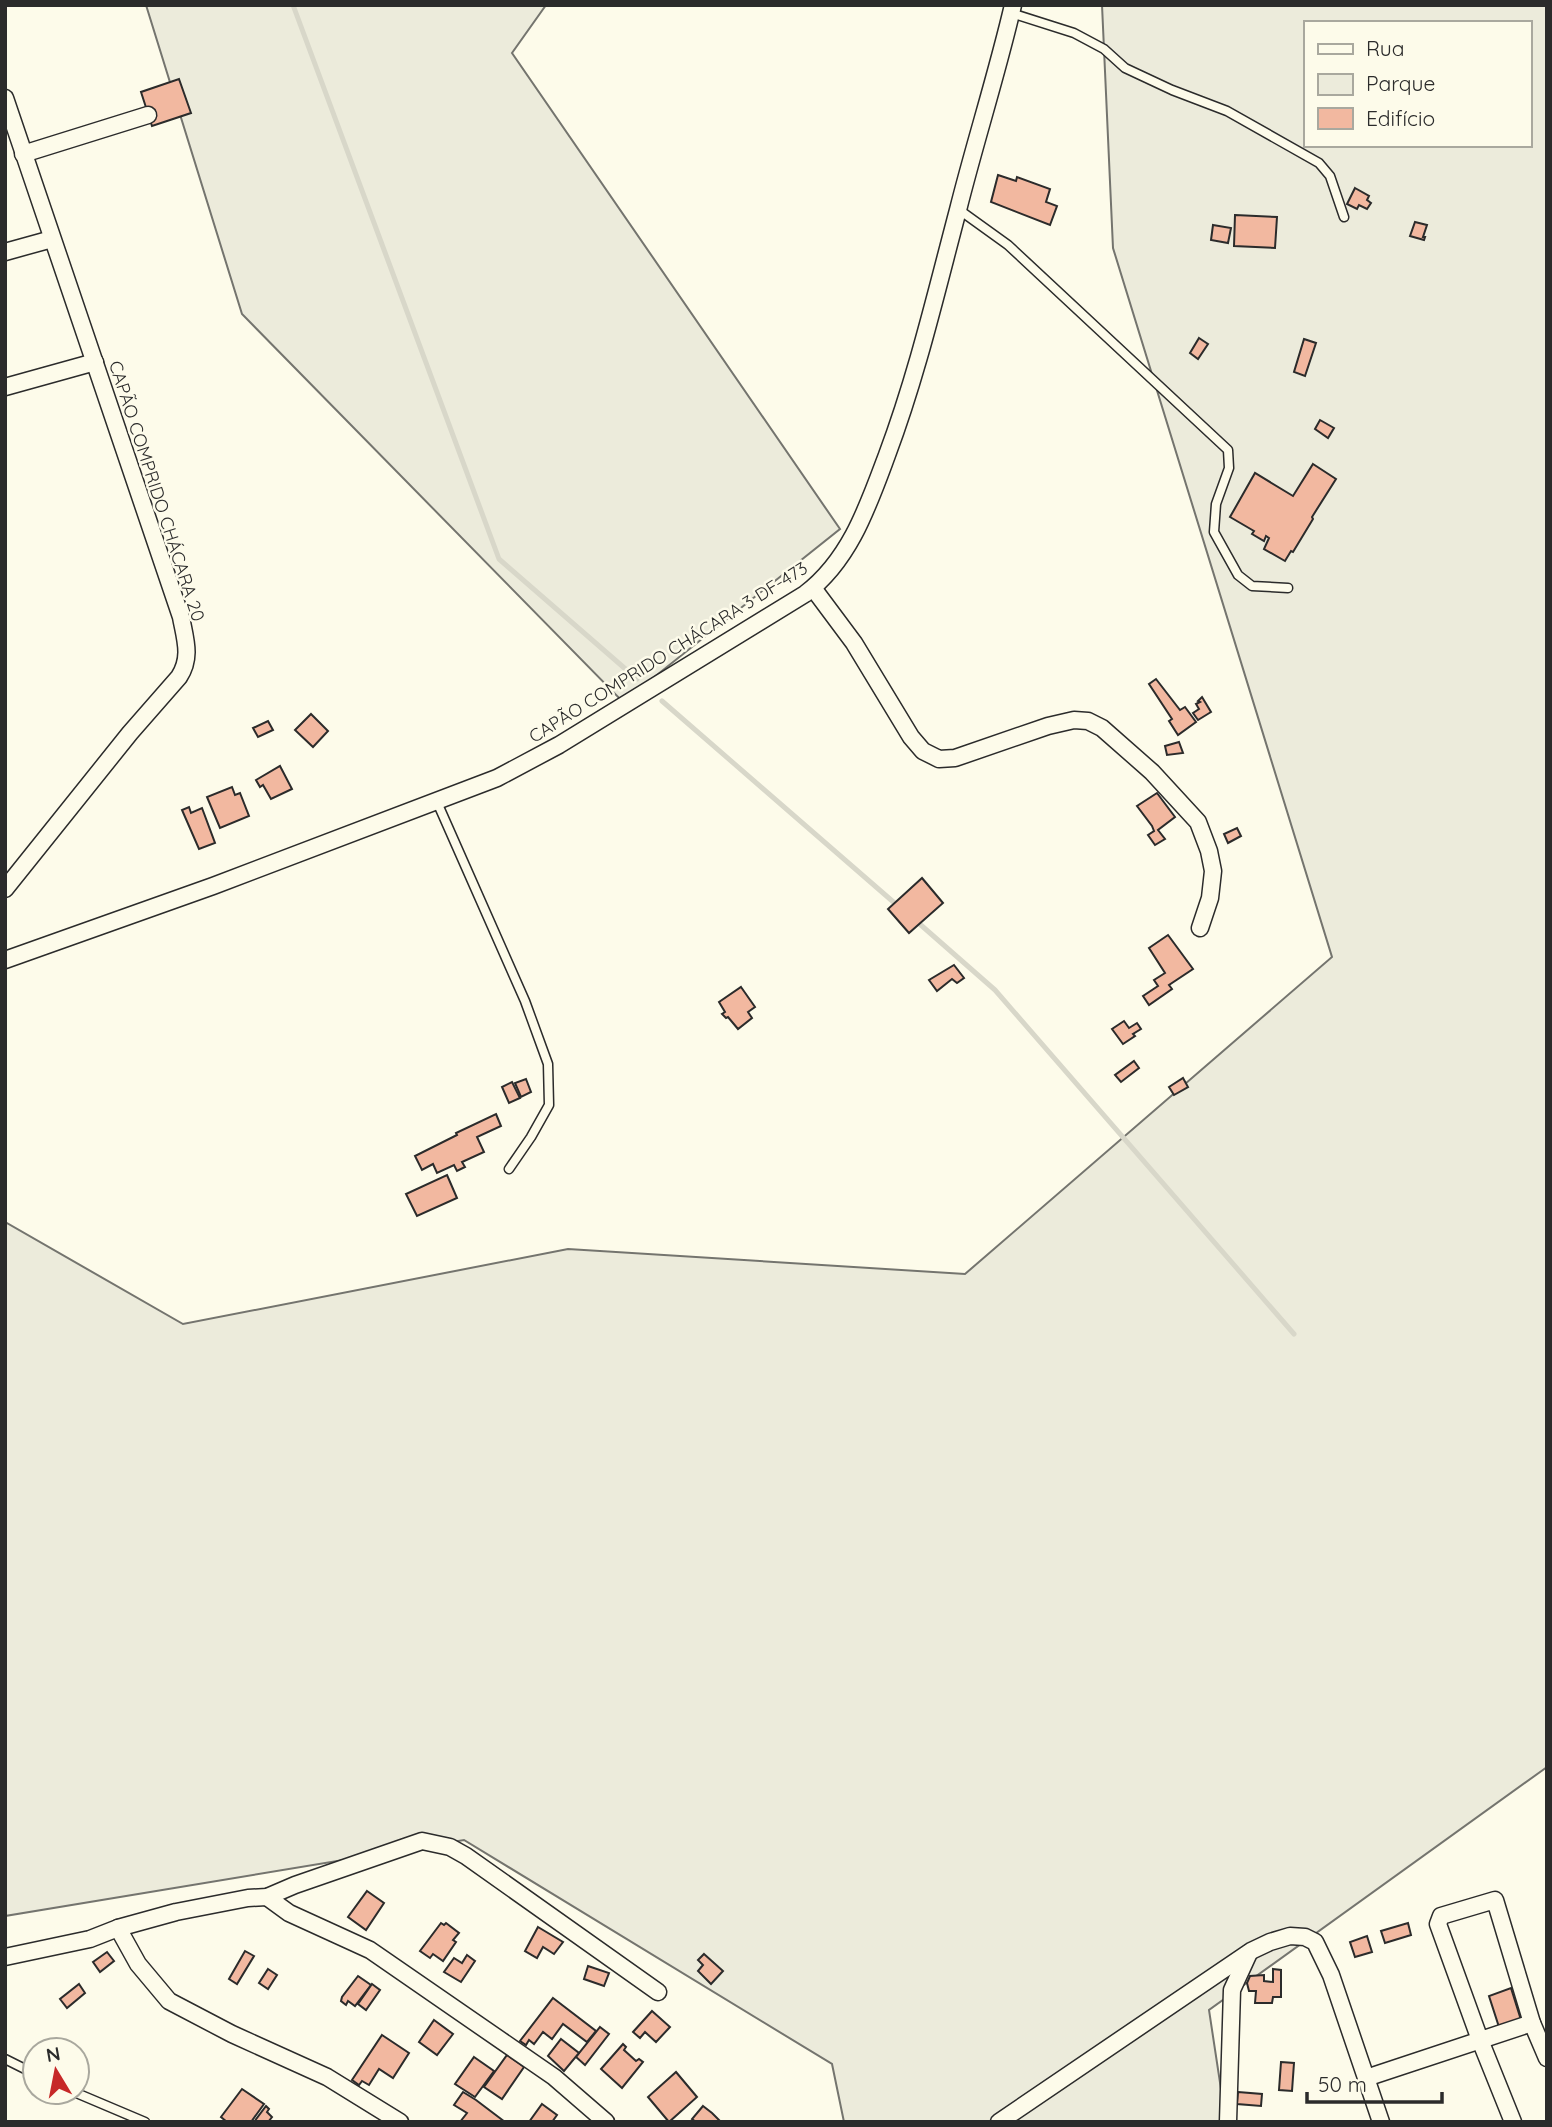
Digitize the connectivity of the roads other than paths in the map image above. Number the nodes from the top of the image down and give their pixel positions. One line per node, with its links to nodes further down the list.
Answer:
1 (1012, 9): 6 (street, CAPÃO COMPRIDO CHÁCARA 3 DF-473); 7 (lane)
2 (5, 98): 4 (street, CAPÃO COMPRIDO CHÁCARA 20)
3 (148, 115): 5 (street)
4 (9, 124): 5 (street, CAPÃO COMPRIDO CHÁCARA 20)
5 (23, 154): 8 (street, CAPÃO COMPRIDO CHÁCARA 20)
6 (958, 209): 12 (street, CAPÃO COMPRIDO CHÁCARA 3 DF-473); 13 (lane)
7 (1343, 217)
8 (52, 239): 9 (street); 10 (street, CAPÃO COMPRIDO CHÁCARA 20)
9 (5, 252)
10 (95, 362): 11 (street); 15 (street, CAPÃO COMPRIDO CHÁCARA 20)
11 (5, 387)
12 (813, 588): 14 (street, CAPÃO COMPRIDO CHÁCARA 3 DF-473); 16 (street)
13 (1288, 588)
14 (437, 802): 17 (street, CAPÃO COMPRIDO CHÁCARA 3 DF-473); 18 (lane)
15 (5, 888)
16 (1200, 928)
17 (5, 960)
18 (509, 1169)
19 (267, 1898): 20 (street); 23 (street); 33 (street)
20 (118, 1928): 22 (street); 32 (street)
21 (1251, 1951): 29 (street); 34 (street); 35 (street)
22 (5, 1957)
23 (658, 1992)
24 (1532, 2023): 25 (street); 25 (street); 26 (street)
25 (1480, 2040): 29 (street); 37 (street)
26 (1547, 2058)
27 (5, 2059): 28 (lane)
28 (21, 2067)
29 (1366, 2078): 36 (street)
30 (91, 2099): 31 (lane)
31 (145, 2122)
32 (400, 2122)
33 (606, 2122)
34 (999, 2122)
35 (1228, 2122)
36 (1381, 2122)
37 (1513, 2122)

